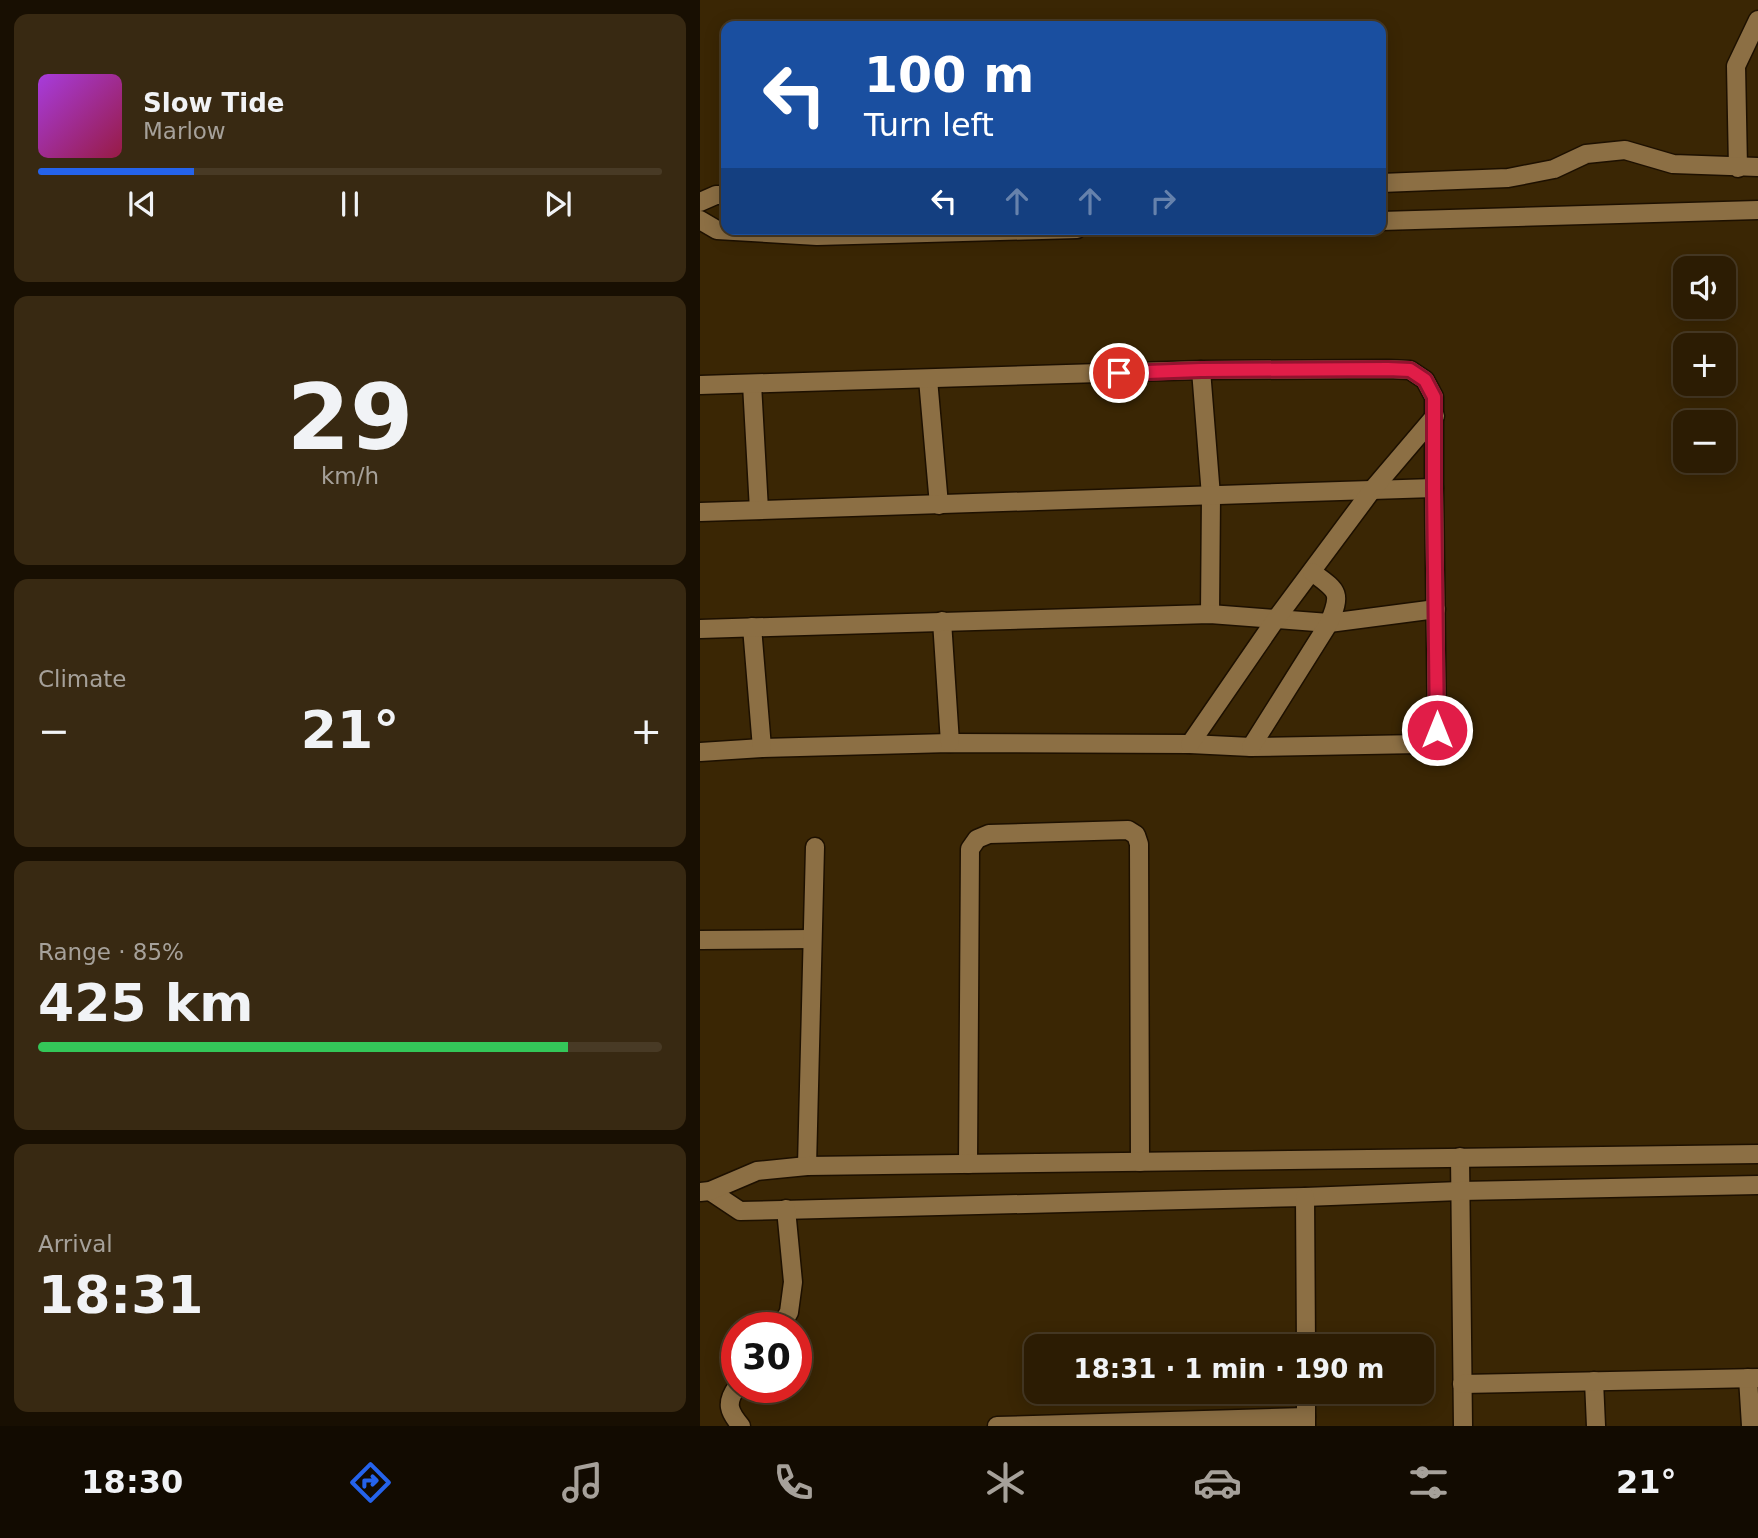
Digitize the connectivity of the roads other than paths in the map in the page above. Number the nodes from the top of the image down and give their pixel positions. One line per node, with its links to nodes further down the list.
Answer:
1 (1758, 20): 3 (street)
2 (1758, 167): 3 (street)
3 (1738, 168): 4 (street)
4 (1386, 183)
5 (721, 195): 6 (street)
6 (700, 202)
7 (1758, 210): 9 (street)
8 (700, 220): 10 (street)
9 (1386, 221)
10 (721, 230)
11 (800, 235): 12 (street)
12 (854, 235)
13 (1201, 370): 14 (street); 17 (street); 20 (street)
14 (928, 379): 15 (street); 21 (street)
15 (752, 384): 16 (street); 22 (street)
16 (700, 385)
17 (1435, 416): 18 (street); 19 (street)
18 (1434, 488): 19 (street); 25 (street)
19 (1372, 490): 20 (street); 24 (street)
20 (1211, 496): 21 (street); 26 (street)
21 (939, 505): 22 (street)
22 (758, 510): 23 (street)
23 (700, 512)
24 (1312, 572): 27 (street); 29 (street)
25 (1436, 610): 29 (street); 34 (street)
26 (1210, 614): 27 (street); 28 (street)
27 (1276, 619): 29 (street); 33 (street)
28 (942, 621): 30 (street); 32 (street)
29 (1329, 623): 34 (street)
30 (752, 627): 31 (street); 35 (street)
31 (700, 629)
32 (950, 743): 33 (street); 35 (street)
33 (1190, 744): 34 (street)
34 (1251, 747)
35 (762, 748): 36 (street)
36 (700, 752)
37 (814, 847): 38 (street)
38 (812, 939): 39 (street); 44 (street)
39 (700, 940)
40 (1758, 1154): 41 (street)
41 (1460, 1157): 42 (street); 47 (street)
42 (1140, 1162): 43 (street); 43 (street)
43 (968, 1164): 44 (street)
44 (807, 1166): 46 (street)
45 (1758, 1185): 47 (street)
46 (705, 1191): 49 (street)
47 (1461, 1191): 48 (street); 54 (street)
48 (1305, 1197): 49 (street); 51 (street)
49 (786, 1209): 50 (street)
50 (788, 1312)
51 (1306, 1334)
52 (1753, 1378): 53 (street); 62 (street)
53 (1594, 1381): 54 (street); 61 (street)
54 (1462, 1384): 60 (street)
55 (729, 1403): 58 (street)
56 (1306, 1404): 57 (street)
57 (1306, 1422): 59 (street)
58 (741, 1426)
59 (997, 1426)
60 (1463, 1426)
61 (1596, 1426)
62 (1751, 1426)

